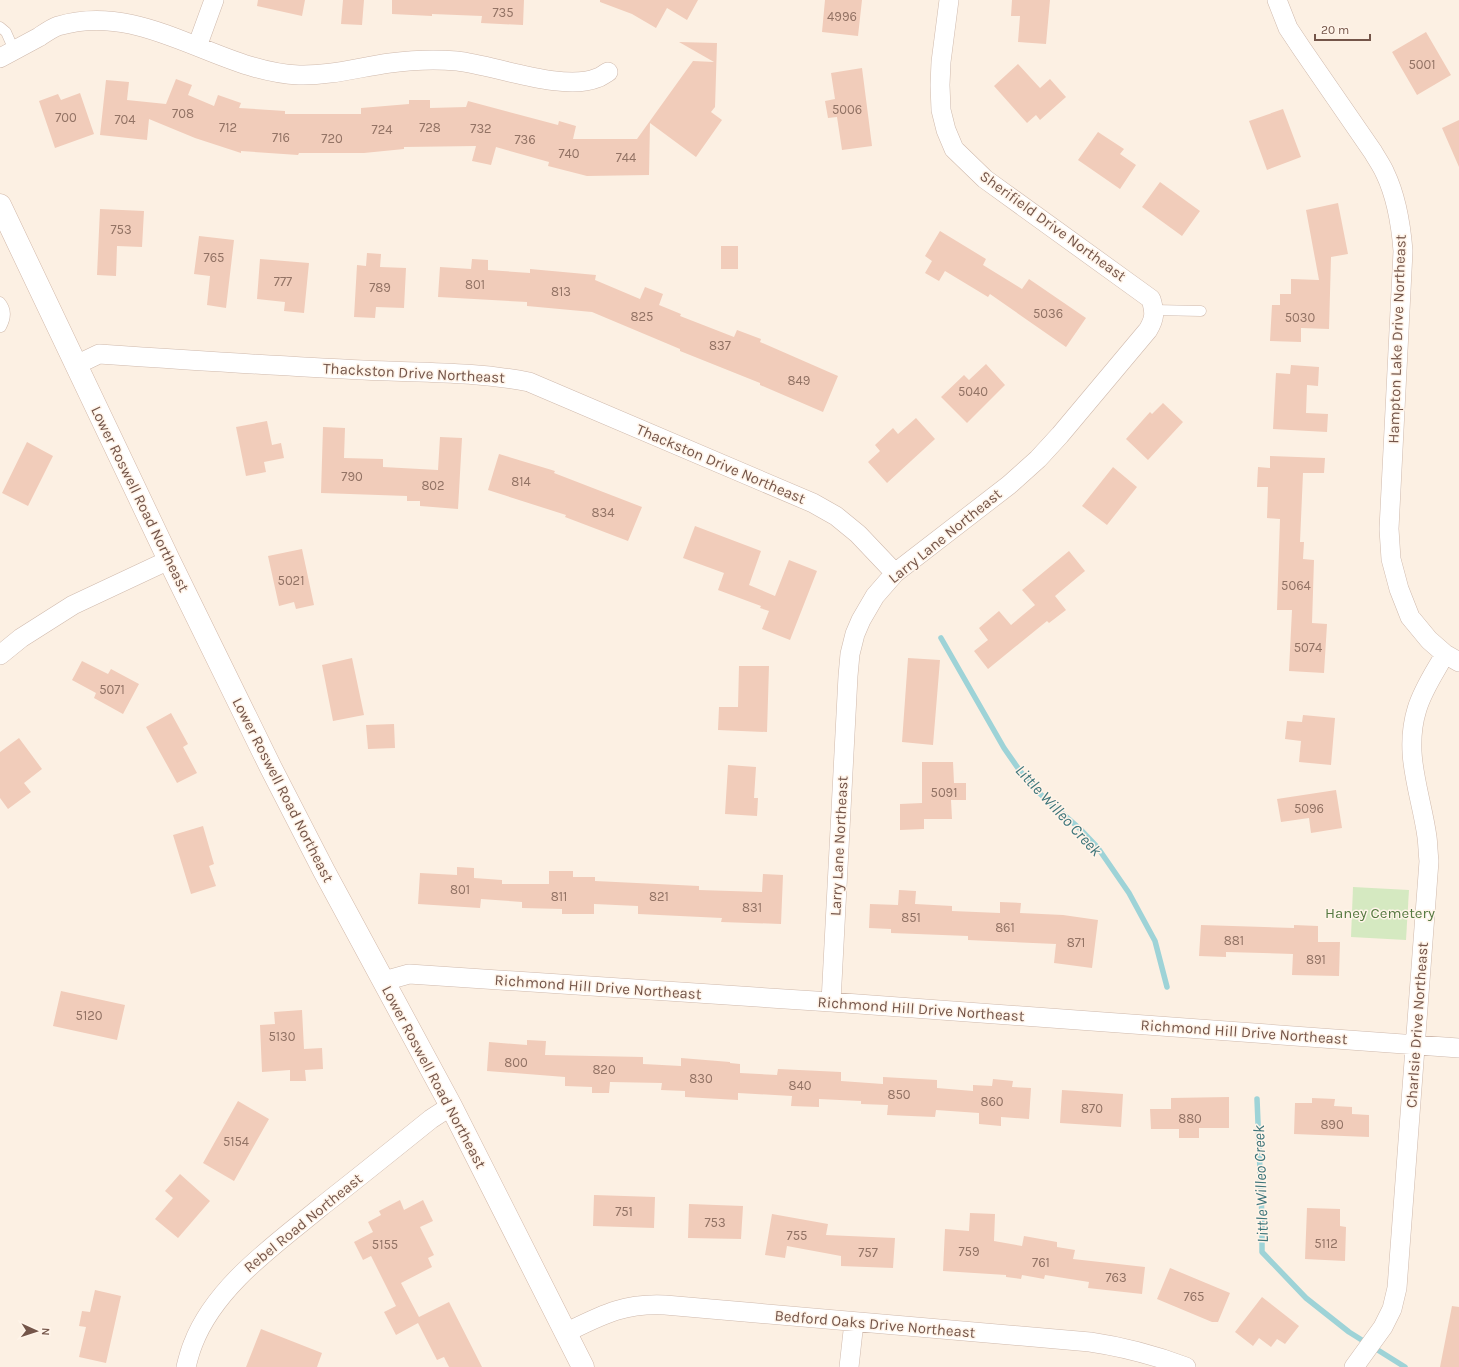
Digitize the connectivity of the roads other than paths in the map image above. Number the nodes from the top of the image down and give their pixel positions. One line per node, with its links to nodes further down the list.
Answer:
1 (214, 0): 5 (street)
2 (949, 0): 10 (street, Sherifield Drive Northeast)
3 (1277, 0): 17 (street, Hampton Lake Drive Northeast)
4 (0, 27): 6 (lane)
5 (198, 44): 6 (street); 7 (street)
6 (7, 54)
7 (608, 72)
8 (0, 205): 13 (street, Lower Roswell Road Northeast)
9 (0, 302): 12 (lane)
10 (1154, 310): 11 (lane); 15 (street, Larry Lane Northeast)
11 (1201, 311)
12 (1, 327)
13 (76, 364): 14 (street, Lower Roswell Road Northeast); 15 (street, Thackston Drive Northeast)
14 (169, 560): 16 (street); 18 (street, Lower Roswell Road Northeast)
15 (895, 573): 19 (street, Larry Lane Northeast)
16 (0, 654)
17 (1452, 658): 20 (street, Charlsie Drive Northeast)
18 (384, 981): 19 (street, Richmond Hill Drive Northeast); 22 (street, Lower Roswell Road Northeast)
19 (831, 1002): 20 (street, Richmond Hill Drive Northeast)
20 (1416, 1044): 21 (street, Richmond Hill Drive Northeast); 29 (street, Charlsie Drive Northeast)
21 (1459, 1048)
22 (451, 1106): 24 (street, Lower Roswell Road Northeast); 25 (street, Rebel Road Northeast)
23 (854, 1322): 24 (street, Bedford Oaks Drive Northeast); 27 (street); 28 (street, Bedford Oaks Drive Northeast)
24 (565, 1333): 26 (street, Lower Roswell Road Northeast)
25 (186, 1367)
26 (583, 1367)
27 (849, 1367)
28 (1186, 1367)
29 (1354, 1367)

